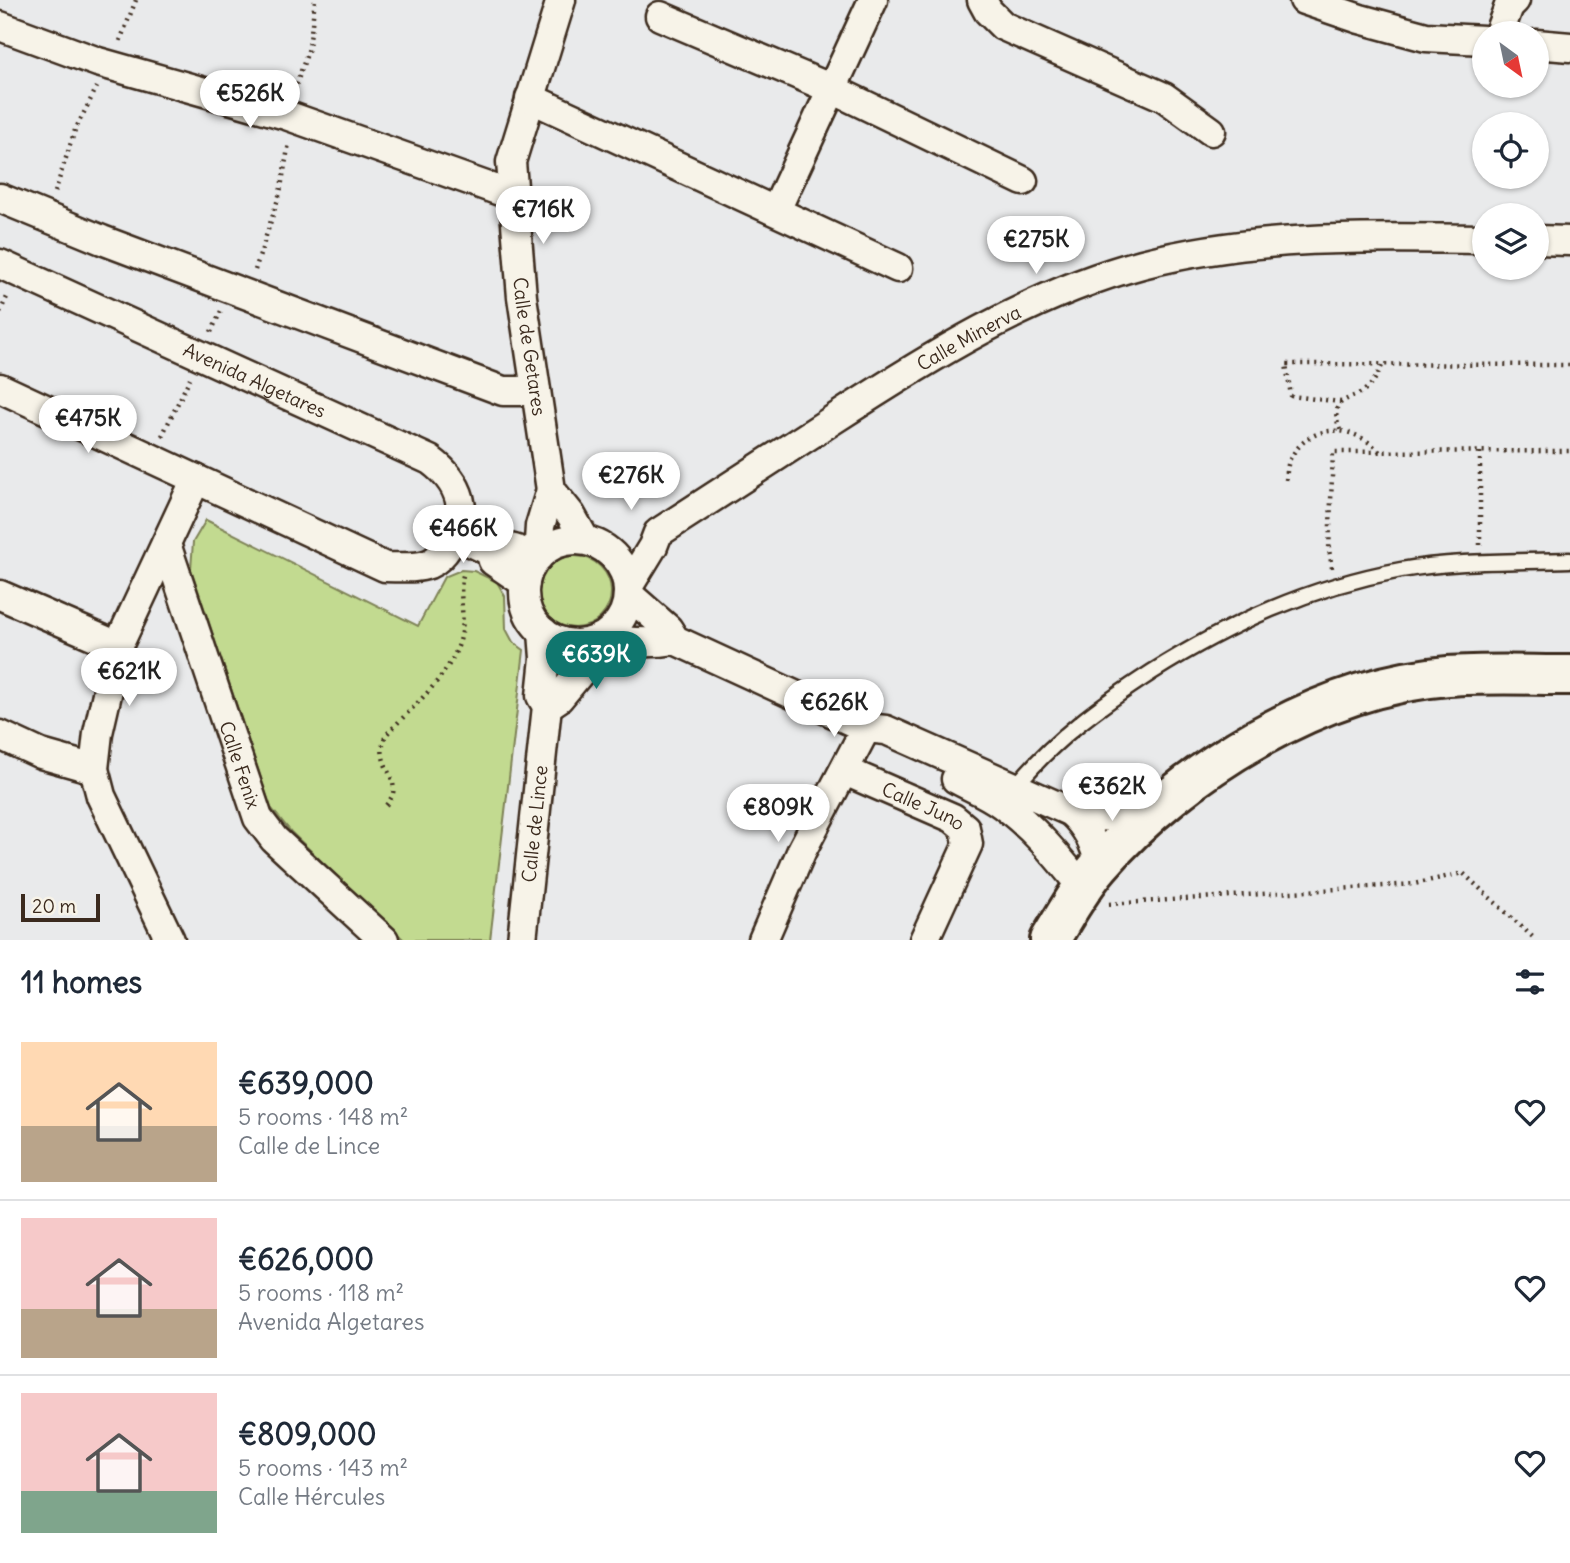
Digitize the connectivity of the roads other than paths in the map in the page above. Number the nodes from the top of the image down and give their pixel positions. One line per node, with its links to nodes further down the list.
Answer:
1 (873, 0): 12 (street)
2 (982, 0): 14 (street)
3 (1304, 0): 9 (street)
4 (1515, 0): 7 (street)
5 (558, 1): 13 (street, Calle de Getares)
6 (660, 16): 12 (street)
7 (1504, 21)
8 (0, 26): 16 (street)
9 (1472, 39)
10 (1549, 45): 11 (street)
11 (1570, 47)
12 (832, 89): 15 (street); 18 (street)
13 (530, 98): 16 (street, Calle de Getares); 18 (street)
14 (1211, 131)
15 (1023, 181)
16 (514, 196): 25 (street, Calle de Getares)
17 (0, 198): 25 (street)
18 (776, 210): 23 (street)
19 (1472, 239): 28 (street, Calle Minerva)
20 (1549, 240): 21 (street)
21 (1570, 241)
22 (10, 268): 29 (street, Avenida Algetares)
23 (898, 268)
24 (0, 387): 26 (street)
25 (536, 391): 27 (street, Calle de Getares)
26 (196, 479): 29 (street); 30 (street)
27 (551, 490): 31 (street, Calle de Getares); 33 (street, Calle de Getares)
28 (658, 533): 31 (street, Calle Minerva); 34 (street)
29 (456, 535): 33 (street)
30 (166, 544): 39 (street); 51 (street, Calle Fenix)
31 (597, 546): 33 (street); 34 (street)
32 (1570, 561): 46 (lane)
33 (533, 566): 36 (street)
34 (628, 590): 37 (street); 38 (street)
35 (0, 595): 39 (street)
36 (543, 632): 37 (street); 41 (street, Calle de Lince)
37 (597, 639): 38 (street); 41 (street)
38 (675, 640): 42 (street)
39 (118, 646): 44 (street)
40 (1570, 675): 47 (street)
41 (547, 706): 52 (street, Calle de Lince)
42 (866, 728): 45 (street); 46 (street); 49 (street)
43 (0, 735): 44 (street)
44 (94, 769): 50 (street)
45 (845, 771): 53 (street); 54 (street, Calle Juno)
46 (1015, 787): 48 (street)
47 (1156, 808): 48 (street); 49 (street)
48 (1071, 812): 49 (street)
49 (1096, 885): 55 (street)
50 (170, 940)
51 (384, 940)
52 (522, 940)
53 (763, 940)
54 (924, 940)
55 (1050, 940)

